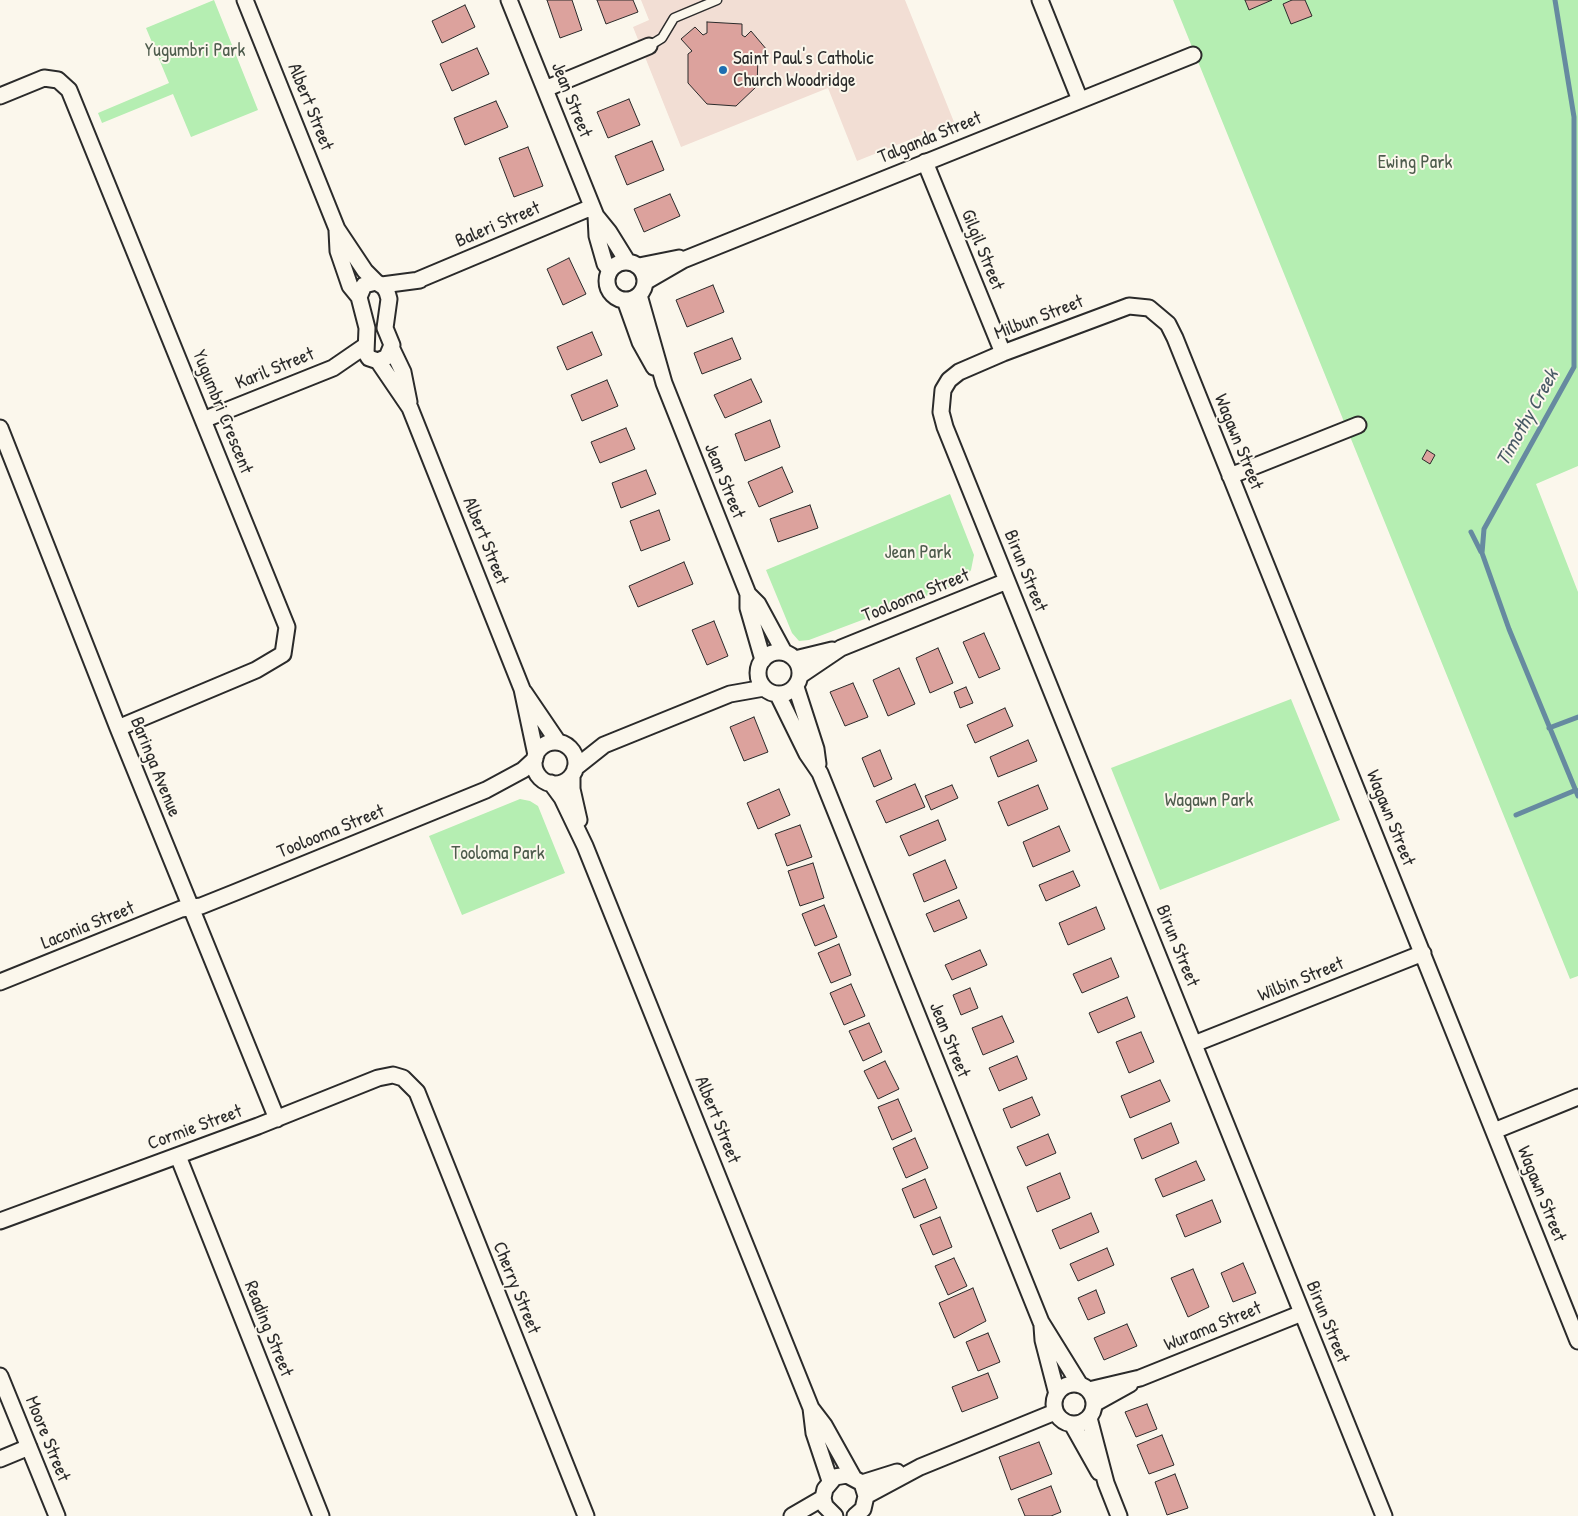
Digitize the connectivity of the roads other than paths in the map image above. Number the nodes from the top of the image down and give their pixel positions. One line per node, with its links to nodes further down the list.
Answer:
1 (246, 0): 12 (street, Albert Street)
2 (509, 0): 7 (street, Jean Street)
3 (717, 0): 5 (lane)
4 (1040, 0): 9 (street)
5 (649, 46): 7 (street)
6 (1193, 55): 9 (street, Talganda Street)
7 (545, 90): 11 (street, Jean Street)
8 (0, 96): 29 (street, Yugumbri Crescent)
9 (1080, 100): 10 (street, Talganda Street)
10 (925, 162): 13 (street, Talganda Street); 24 (street, Gilgil Street)
11 (594, 211): 14 (street, Jean Street); 15 (street, Jean Street); 16 (street, Baleri Street)
12 (337, 229): 17 (street, Albert Street); 19 (street, Albert Street)
13 (683, 260): 14 (street, Talganda Street); 18 (street, Talganda Street)
14 (633, 264): 15 (street); 18 (street)
15 (610, 270): 21 (street)
16 (419, 280): 17 (street, Baleri Street); 20 (street, Baleri Street)
17 (379, 283): 19 (street); 20 (street, Albert Street)
18 (642, 288): 21 (street); 26 (street, Jean Street)
19 (359, 296): 25 (street, Albert Street)
20 (388, 299): 23 (street, Albert Street)
21 (625, 300): 26 (street, Jean Street)
22 (1158, 314): 24 (street, Milbun Street); 32 (street, Wagawn Street)
23 (392, 349): 25 (street); 28 (street, Albert Street)
24 (1003, 353): 27 (street, Milbun Street)
25 (371, 355): 28 (street, Albert Street); 29 (street, Karil Street)
26 (664, 384): 34 (street, Jean Street)
27 (943, 390): 33 (street, Birun Street)
28 (410, 408): 40 (street, Albert Street)
29 (203, 420): 43 (street, Yugumbri Crescent)
30 (1358, 425): 32 (street)
31 (0, 428): 43 (street, Baringa Avenue)
32 (1230, 476): 53 (street, Wagawn Street)
33 (1007, 581): 35 (street, Toolooma Street); 55 (street, Birun Street)
34 (748, 594): 36 (street, Jean Street); 37 (street, Jean Street)
35 (841, 648): 36 (street, Toolooma Street); 38 (street, Toolooma Street)
36 (789, 656): 37 (street); 38 (street, Jean Street)
37 (761, 666): 39 (street, Jean Street); 41 (street)
38 (798, 681): 42 (street); 48 (street, Jean Street)
39 (764, 688): 41 (street); 42 (street)
40 (522, 689): 44 (street, Albert Street); 46 (street, Albert Street)
41 (730, 694): 45 (street)
42 (778, 695): 48 (street, Jean Street)
43 (118, 728): 52 (street, Baringa Avenue)
44 (562, 744): 45 (street); 46 (street); 47 (street, Albert Street)
45 (604, 745): 47 (street)
46 (535, 757): 49 (street, Albert Street); 50 (street, Toolooma Street)
47 (574, 772): 49 (street); 51 (street, Albert Street)
48 (820, 773): 63 (street, Jean Street)
49 (546, 780): 50 (street, Toolooma Street); 51 (street, Albert Street)
50 (486, 790): 52 (street, Toolooma Street)
51 (585, 846): 68 (street, Albert Street)
52 (190, 907): 54 (street, Laconia Street); 58 (street, Baringa Avenue)
53 (1423, 953): 55 (street, Wilbin Street); 59 (street, Wagawn Street)
54 (0, 982)
55 (1194, 1044): 62 (street, Birun Street)
56 (403, 1078): 58 (street, Cormie Street); 81 (street, Cherry Street)
57 (1578, 1097): 59 (street)
58 (277, 1118): 60 (street, Cormie Street)
59 (1494, 1131): 64 (street, Wagawn Street)
60 (178, 1156): 61 (street, Cormie Street); 80 (street, Reading Street)
61 (0, 1221)
62 (1302, 1313): 66 (street, Wurama Street); 85 (street, Birun Street)
63 (1041, 1322): 66 (street, Jean Street); 67 (street, Jean Street)
64 (1578, 1340)
65 (0, 1376): 72 (street, Moore Street)
66 (1088, 1393): 67 (street); 70 (street)
67 (1057, 1394): 69 (street)
68 (811, 1408): 74 (street, Albert Street); 77 (street, Albert Street)
69 (1056, 1412): 71 (street); 77 (street)
70 (1089, 1418): 71 (street); 75 (street)
71 (1072, 1424): 75 (street)
72 (29, 1447): 73 (street); 79 (street, Moore Street)
73 (0, 1459)
74 (830, 1481): 76 (street); 77 (street)
75 (1106, 1483): 84 (street)
76 (823, 1498): 78 (street); 82 (street)
77 (861, 1499)
78 (832, 1514): 83 (street)
79 (57, 1516)
80 (321, 1516)
81 (586, 1516)
82 (792, 1516)
83 (808, 1516)
84 (1119, 1516)
85 (1384, 1516)

